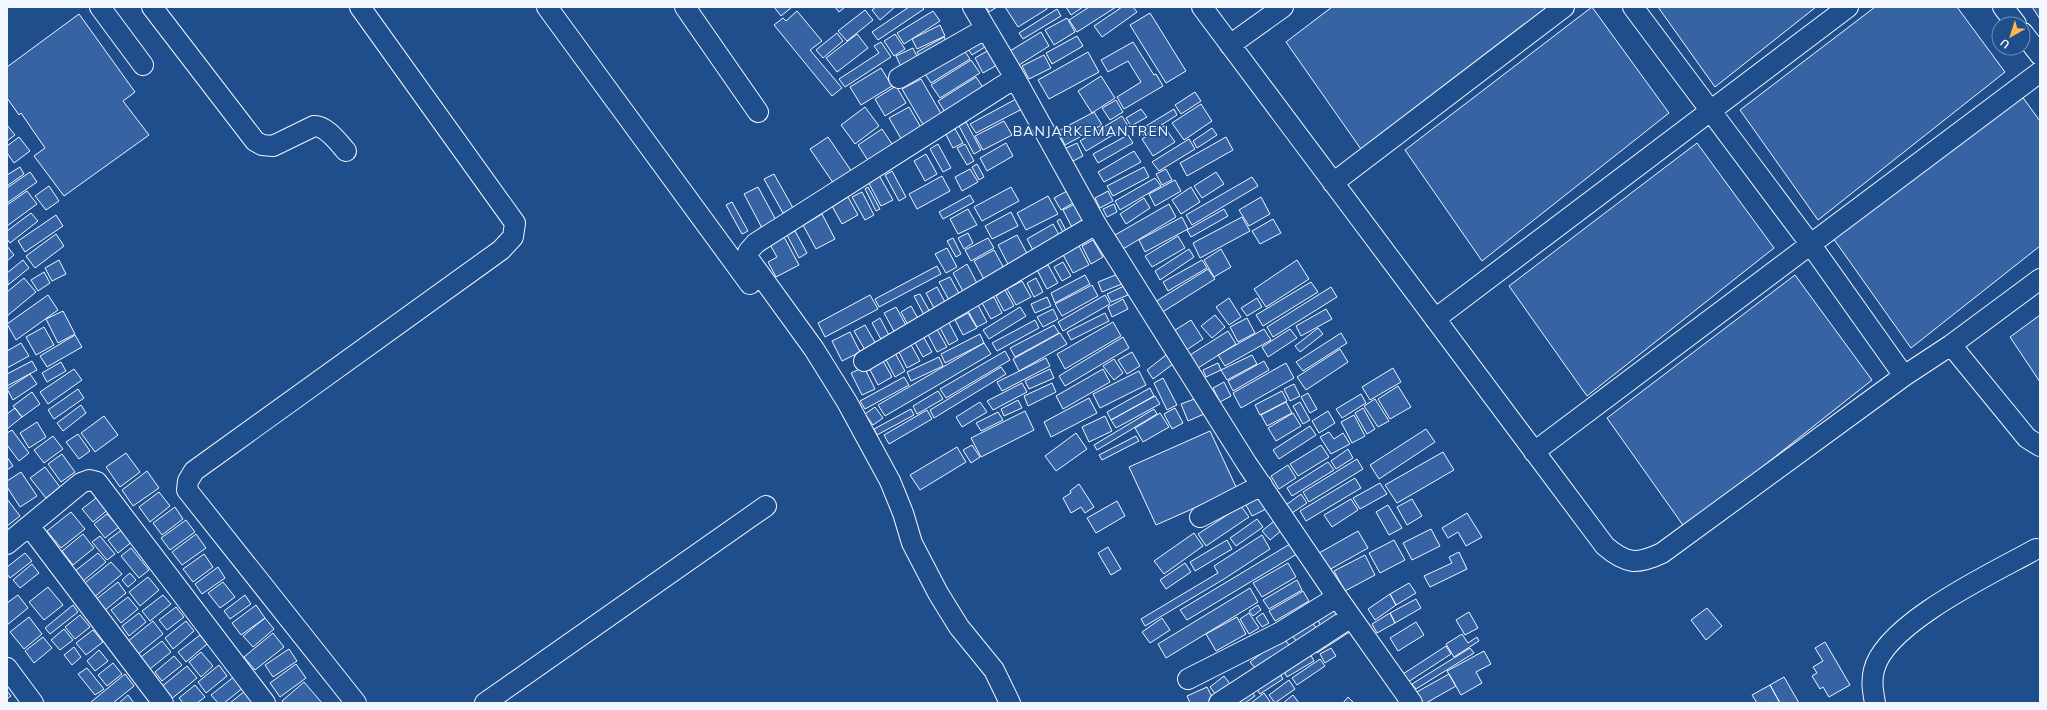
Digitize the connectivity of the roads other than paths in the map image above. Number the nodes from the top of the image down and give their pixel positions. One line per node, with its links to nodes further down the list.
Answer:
1 (100, 7): 18 (street)
2 (152, 7): 24 (street)
3 (360, 7): 49 (street)
4 (547, 7): 29 (street)
5 (685, 7): 23 (street)
6 (973, 7): 14 (street)
7 (1202, 7): 16 (street)
8 (1283, 7): 16 (street)
9 (1564, 7): 25 (street)
10 (1633, 7): 22 (street)
11 (1848, 7): 22 (street)
12 (2004, 7): 13 (street)
13 (2010, 16)
14 (986, 29): 20 (street); 21 (street)
15 (2031, 43): 17 (street)
16 (1230, 45): 25 (street)
17 (2040, 55)
18 (143, 65)
19 (2040, 72): 27 (street)
20 (899, 78)
21 (1015, 78): 26 (street); 51 (street)
22 (1711, 110): 27 (street); 30 (street)
23 (758, 112)
24 (346, 151)
25 (1333, 183): 30 (street)
26 (1096, 224): 32 (street); 36 (street)
27 (1811, 245): 33 (street); 35 (street)
28 (2040, 279): 31 (street)
29 (767, 307)
30 (1435, 319): 35 (street)
31 (1951, 345): 33 (street); 34 (street)
32 (864, 361)
33 (1904, 376): 35 (street)
34 (2040, 446)
35 (1534, 452)
36 (1262, 485): 38 (street); 42 (street)
37 (766, 506): 50 (street)
38 (1200, 517)
39 (30, 527): 40 (street); 47 (street); 48 (street)
40 (7, 544)
41 (2036, 549): 54 (street)
42 (1337, 597): 43 (street); 45 (street)
43 (1352, 617): 52 (street); 53 (street)
44 (7, 668): 46 (street)
45 (1188, 680)
46 (33, 703)
47 (163, 703)
48 (265, 703)
49 (356, 703)
50 (485, 703)
51 (1010, 703)
52 (1219, 703)
53 (1412, 703)
54 (1875, 703)

